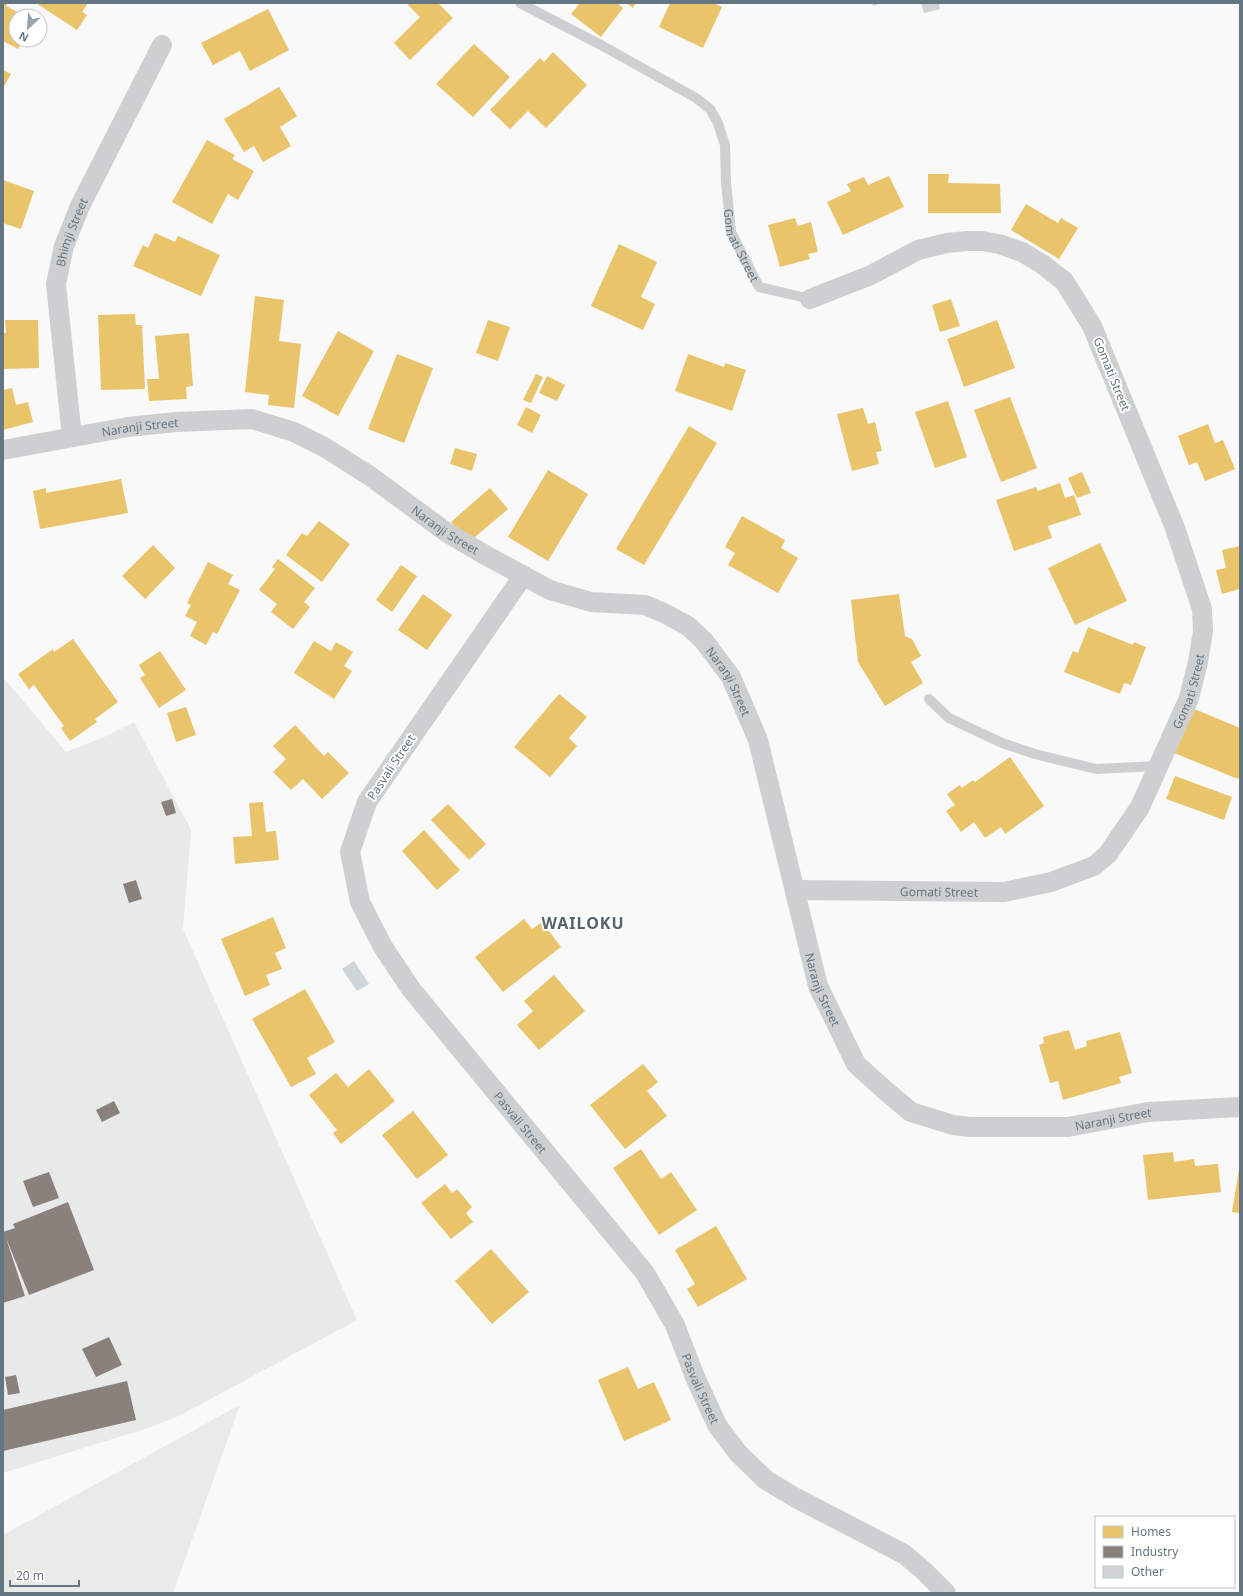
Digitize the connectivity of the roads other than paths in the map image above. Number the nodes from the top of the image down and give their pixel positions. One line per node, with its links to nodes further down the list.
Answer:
1 (520, 3): 3 (lane, Gomati Street)
2 (162, 45): 4 (street, Bhimji Street)
3 (810, 299): 8 (street, Gomati Street)
4 (72, 437): 5 (street, Naranji Street); 6 (street, Naranji Street)
5 (3, 450)
6 (523, 576): 9 (street, Naranji Street); 11 (street, Pasvali Street)
7 (929, 700): 8 (lane)
8 (1158, 766): 9 (street, Gomati Street)
9 (795, 890): 10 (street, Naranji Street)
10 (1240, 1108)
11 (946, 1593)

